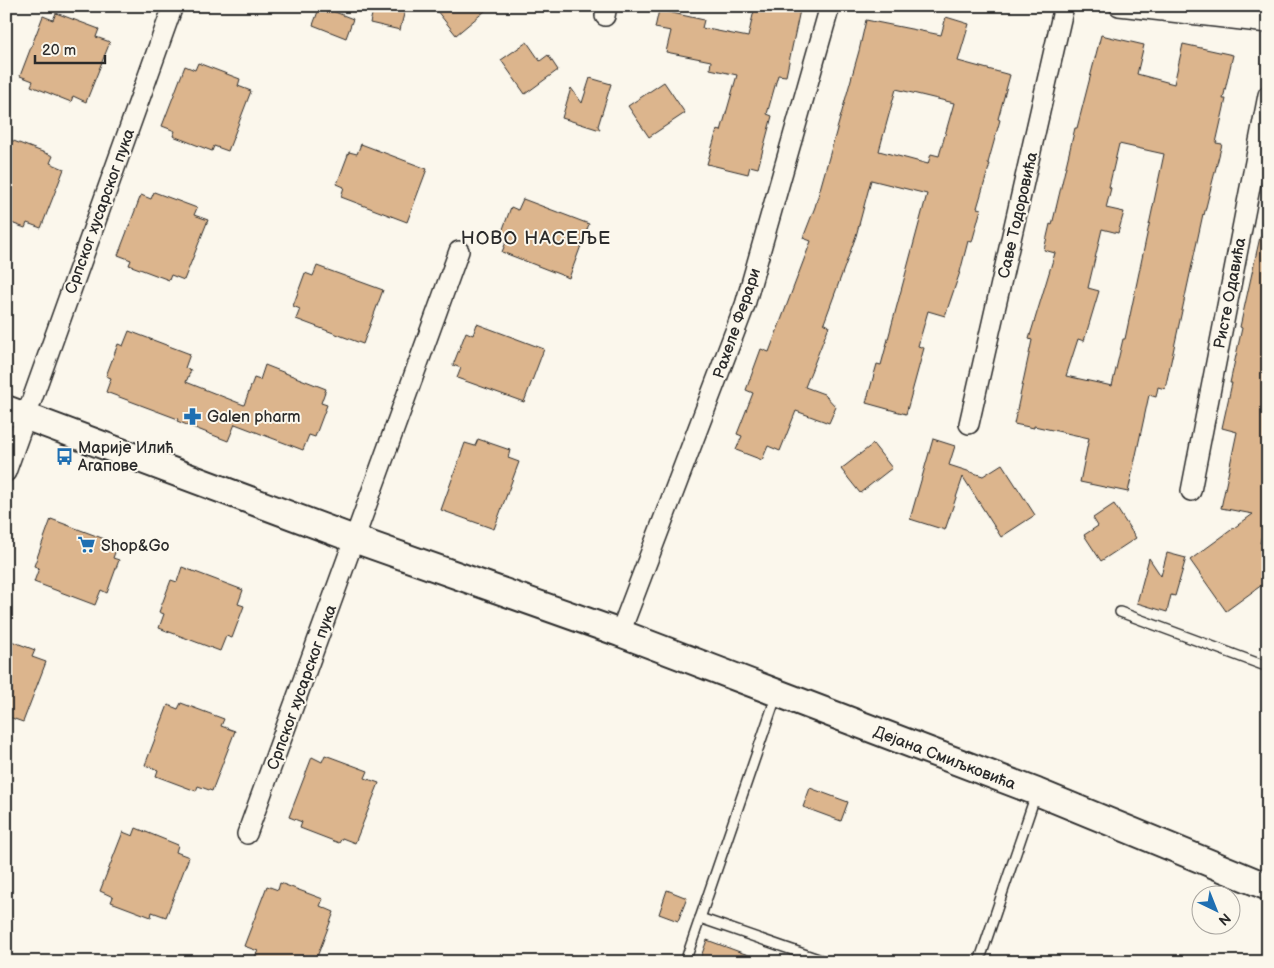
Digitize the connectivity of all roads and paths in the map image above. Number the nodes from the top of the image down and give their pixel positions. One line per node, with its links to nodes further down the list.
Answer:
1 (174, 6): 8 (street, Српског хусарског пука)
2 (830, 6): 14 (street, Рахеле Ферари)
3 (1064, 6): 9 (street, Саве Тодоровића)
4 (1119, 6): 5 (street)
5 (1268, 22)
6 (1268, 95): 11 (street, Ристе Одавића)
7 (459, 251): 12 (street, Српског хусарског пука)
8 (16, 412): 10 (street, Српског хусарског пука); 12 (street)
9 (969, 424)
10 (6, 472)
11 (1191, 491)
12 (354, 539): 14 (street); 18 (street, Српског хусарског пука)
13 (1120, 612): 15 (lane)
14 (620, 633): 16 (street, Дејана Смиљковића)
15 (1268, 667)
16 (777, 694): 17 (street, Дејана Смиљковића); 20 (lane)
17 (1037, 792): 19 (street, Дејана Смиљковића); 23 (lane)
18 (247, 834)
19 (1268, 887)
20 (700, 918): 21 (lane); 22 (lane)
21 (685, 962)
22 (827, 962)
23 (979, 962)

